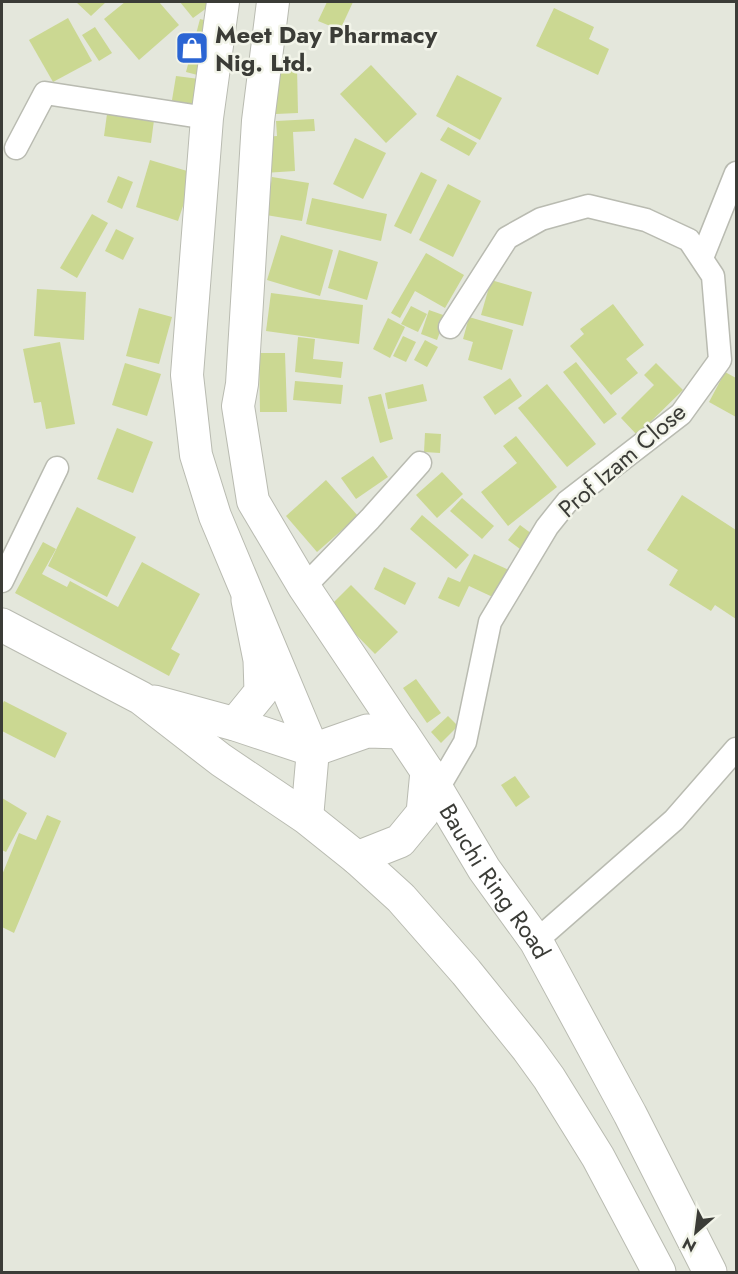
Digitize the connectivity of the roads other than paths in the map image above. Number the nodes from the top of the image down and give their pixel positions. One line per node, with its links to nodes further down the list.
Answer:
1 (224, 2): 3 (main road)
2 (273, 2): 11 (main road)
3 (207, 118): 4 (street); 12 (main road)
4 (16, 148)
5 (736, 173): 6 (street)
6 (702, 258): 7 (street, Prof Izam Close); 19 (street, Prof Izam Close)
7 (450, 327)
8 (420, 463): 11 (street)
9 (57, 468): 10 (street)
10 (2, 581)
11 (304, 587): 16 (main road)
12 (248, 600): 15 (main road); 18 (main road)
13 (2, 625): 14 (main road)
14 (141, 698): 15 (main road); 20 (main road)
15 (235, 724): 18 (main road)
16 (401, 732): 18 (main road); 19 (main road, Bauchi Ring Road)
17 (736, 749): 22 (street)
18 (313, 750): 20 (main road)
19 (432, 781): 21 (main road); 22 (main road, Bauchi Ring Road)
20 (307, 818): 21 (main road)
21 (357, 858): 23 (main road)
22 (536, 941): 24 (main road, Bauchi Ring Road)
23 (659, 1272)
24 (710, 1272)

